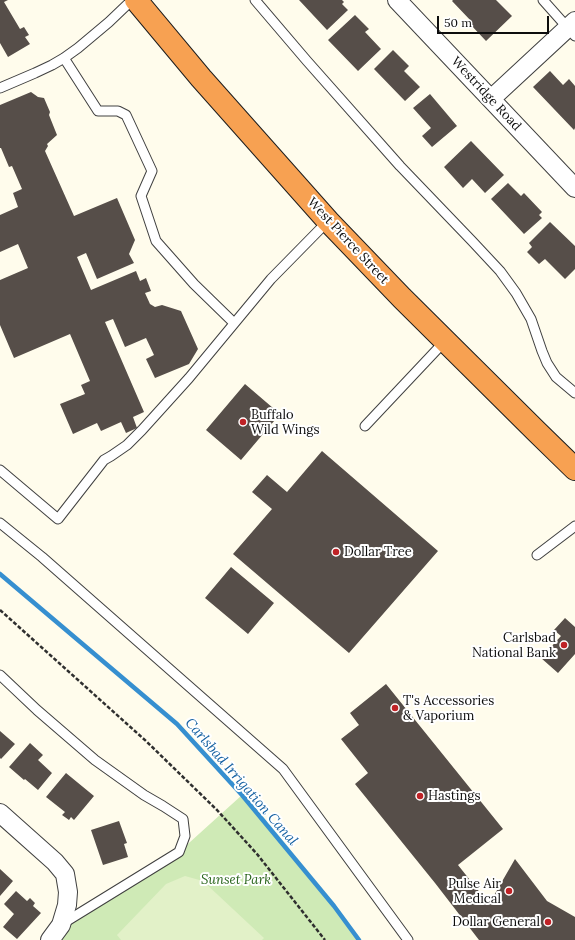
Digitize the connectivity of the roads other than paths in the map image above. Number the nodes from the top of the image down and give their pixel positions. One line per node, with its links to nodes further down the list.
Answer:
1 (132, 0): 7 (lane)
2 (136, 0): 11 (highway, West Pierce Street)
3 (255, 0): 14 (lane)
4 (397, 0): 9 (street, Westridge Road)
5 (543, 0): 6 (lane)
6 (573, 28): 9 (street)
7 (64, 58): 8 (lane); 12 (lane)
8 (0, 88)
9 (491, 100): 10 (street, Westridge Road)
10 (575, 188)
11 (328, 221): 12 (lane); 13 (highway, West Pierce Street)
12 (234, 323): 17 (lane)
13 (445, 341): 15 (lane); 16 (highway, West Pierce Street)
14 (575, 393)
15 (365, 426)
16 (575, 469)
17 (0, 470)
18 (0, 523): 25 (lane)
19 (575, 526): 20 (lane)
20 (537, 555)
21 (0, 675): 23 (lane)
22 (0, 813): 23 (street)
23 (61, 925): 24 (street)
24 (50, 940)
25 (408, 940)

